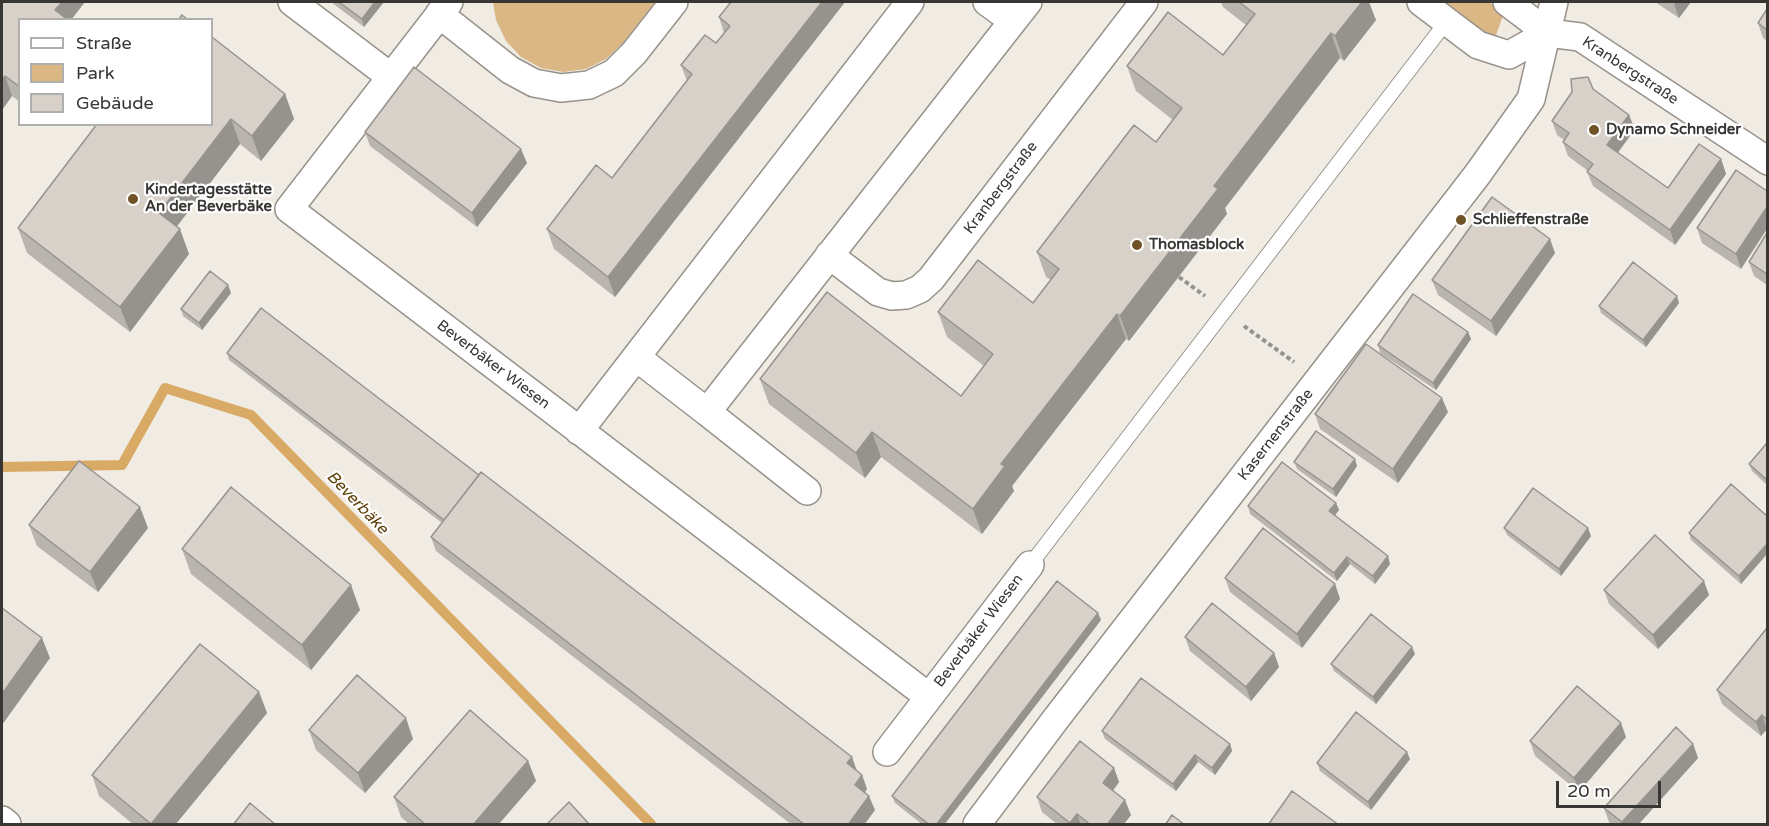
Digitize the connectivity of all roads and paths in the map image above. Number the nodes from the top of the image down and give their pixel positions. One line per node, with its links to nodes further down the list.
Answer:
1 (292, 2): 13 (street)
2 (674, 2): 9 (street)
3 (910, 2): 18 (street)
4 (987, 2): 10 (street)
5 (1144, 2): 15 (street, Kranbergstraße)
6 (1421, 2): 11 (street)
7 (1507, 2): 12 (street, Kranbergstraße)
8 (1554, 2): 12 (street)
9 (444, 8): 13 (street)
10 (1020, 11): 15 (street)
11 (1447, 21): 12 (street); 17 (lane)
12 (1548, 33): 14 (street, Kranbergstraße); 19 (street, Kasernenstraße)
13 (391, 77): 21 (street, Beverbäker Wiesen)
14 (1767, 161)
15 (829, 255): 20 (street)
16 (1179, 277): 17 (path)
17 (1225, 311): 19 (path); 23 (lane)
18 (636, 357): 20 (street); 21 (street)
19 (1312, 388): 28 (street, Kasernenstraße)
20 (707, 412): 22 (street)
21 (579, 431): 24 (street, Beverbäker Wiesen)
22 (807, 490)
23 (1030, 565): 24 (street, Beverbäker Wiesen)
24 (929, 698): 25 (street, Beverbäker Wiesen)
25 (887, 752)
26 (2, 820): 27 (street)
27 (7, 825)
28 (977, 825)

